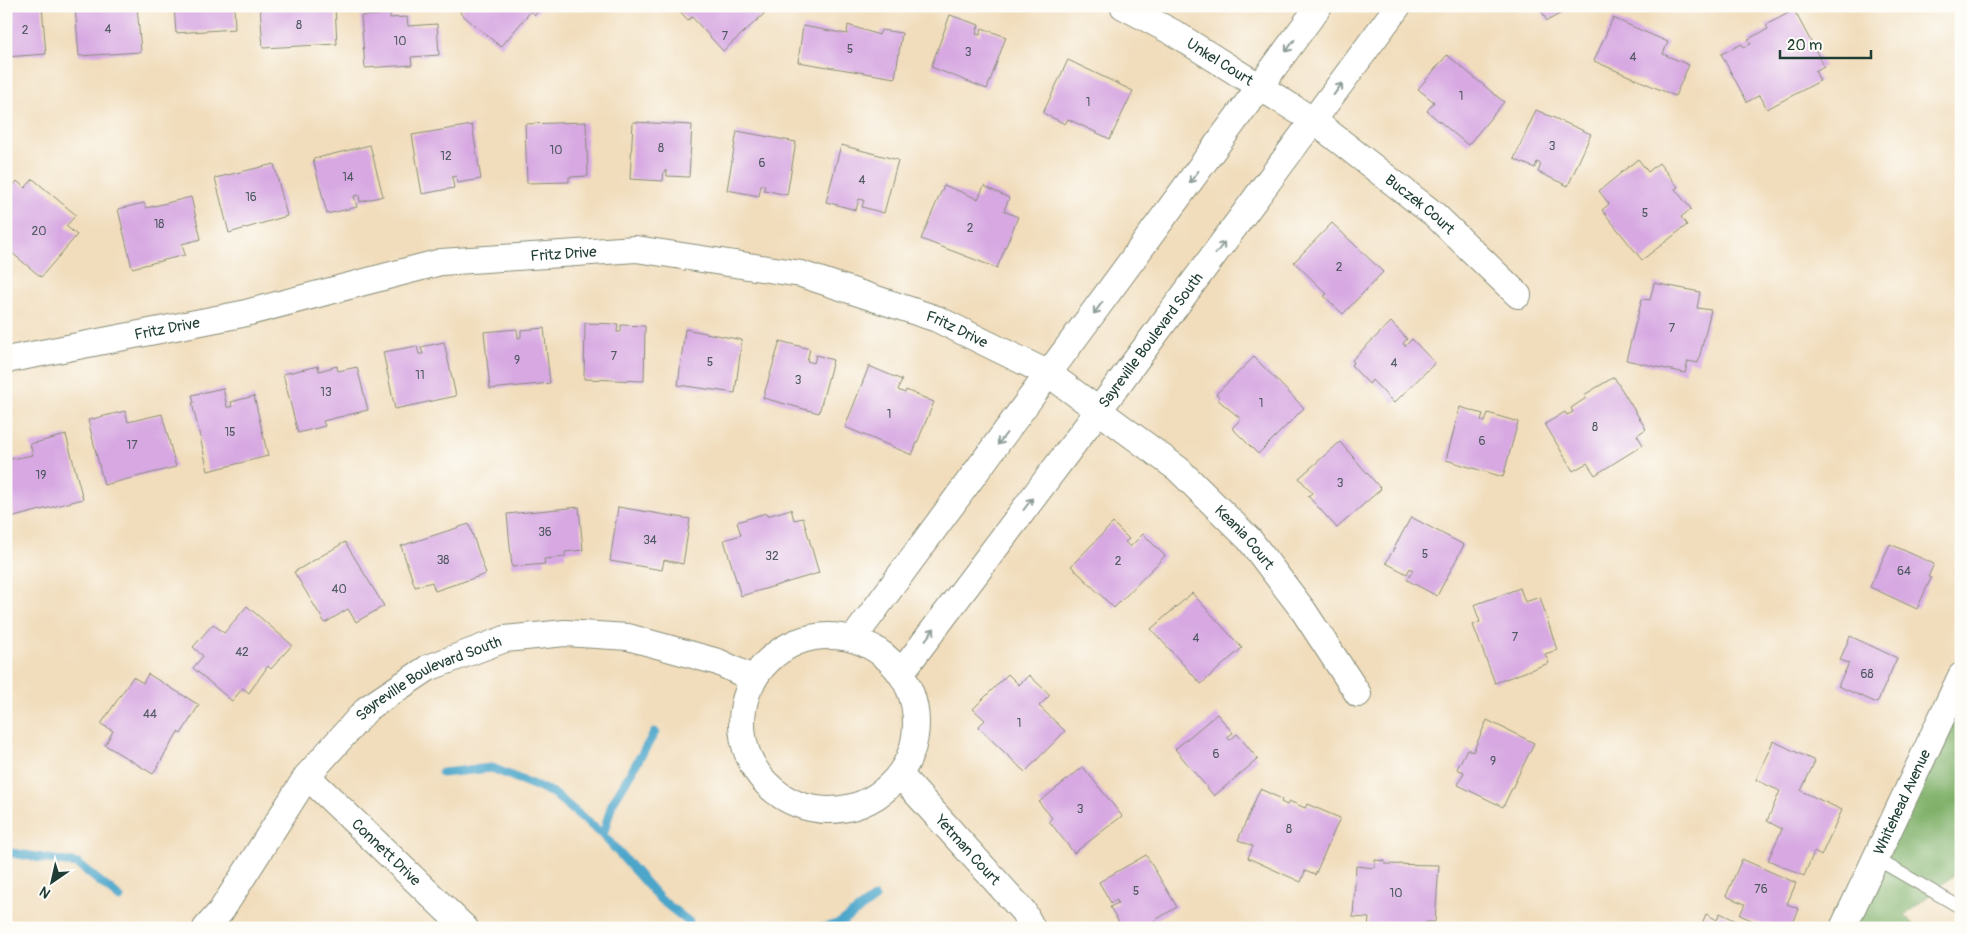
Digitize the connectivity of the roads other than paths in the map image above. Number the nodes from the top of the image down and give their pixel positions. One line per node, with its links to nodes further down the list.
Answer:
1 (1124, 6): 4 (street, Unkel Court)
2 (1319, 6): 4 (street, one-way to 4)
3 (1398, 6): 5 (street, Sayreville Boulevard South, one-way to 3)
4 (1261, 86): 5 (street, Unkel Court); 8 (street, one-way to 8)
5 (1314, 121): 6 (street, Buczek Court); 9 (street, Sayreville Boulevard South, one-way to 5)
6 (1518, 295)
7 (6, 360): 8 (street, Fritz Drive)
8 (1049, 374): 9 (street, Fritz Drive); 10 (street, one-way to 10)
9 (1100, 410): 11 (street, Sayreville Boulevard South, one-way to 9); 14 (street, Keania Court)
10 (853, 639): 11 (street); 13 (street)
11 (901, 673): 15 (street)
12 (1961, 676): 17 (street, Whitehead Avenue)
13 (754, 679): 15 (street); 16 (street, Sayreville Boulevard South)
14 (1358, 694)
15 (900, 775): 21 (street, Yetman Court)
16 (307, 776): 19 (street, Sayreville Boulevard South); 20 (street, Connett Drive)
17 (1875, 858): 18 (lane); 22 (street, Whitehead Avenue)
18 (1958, 906)
19 (206, 928)
20 (465, 928)
21 (1032, 928)
22 (1843, 928)

